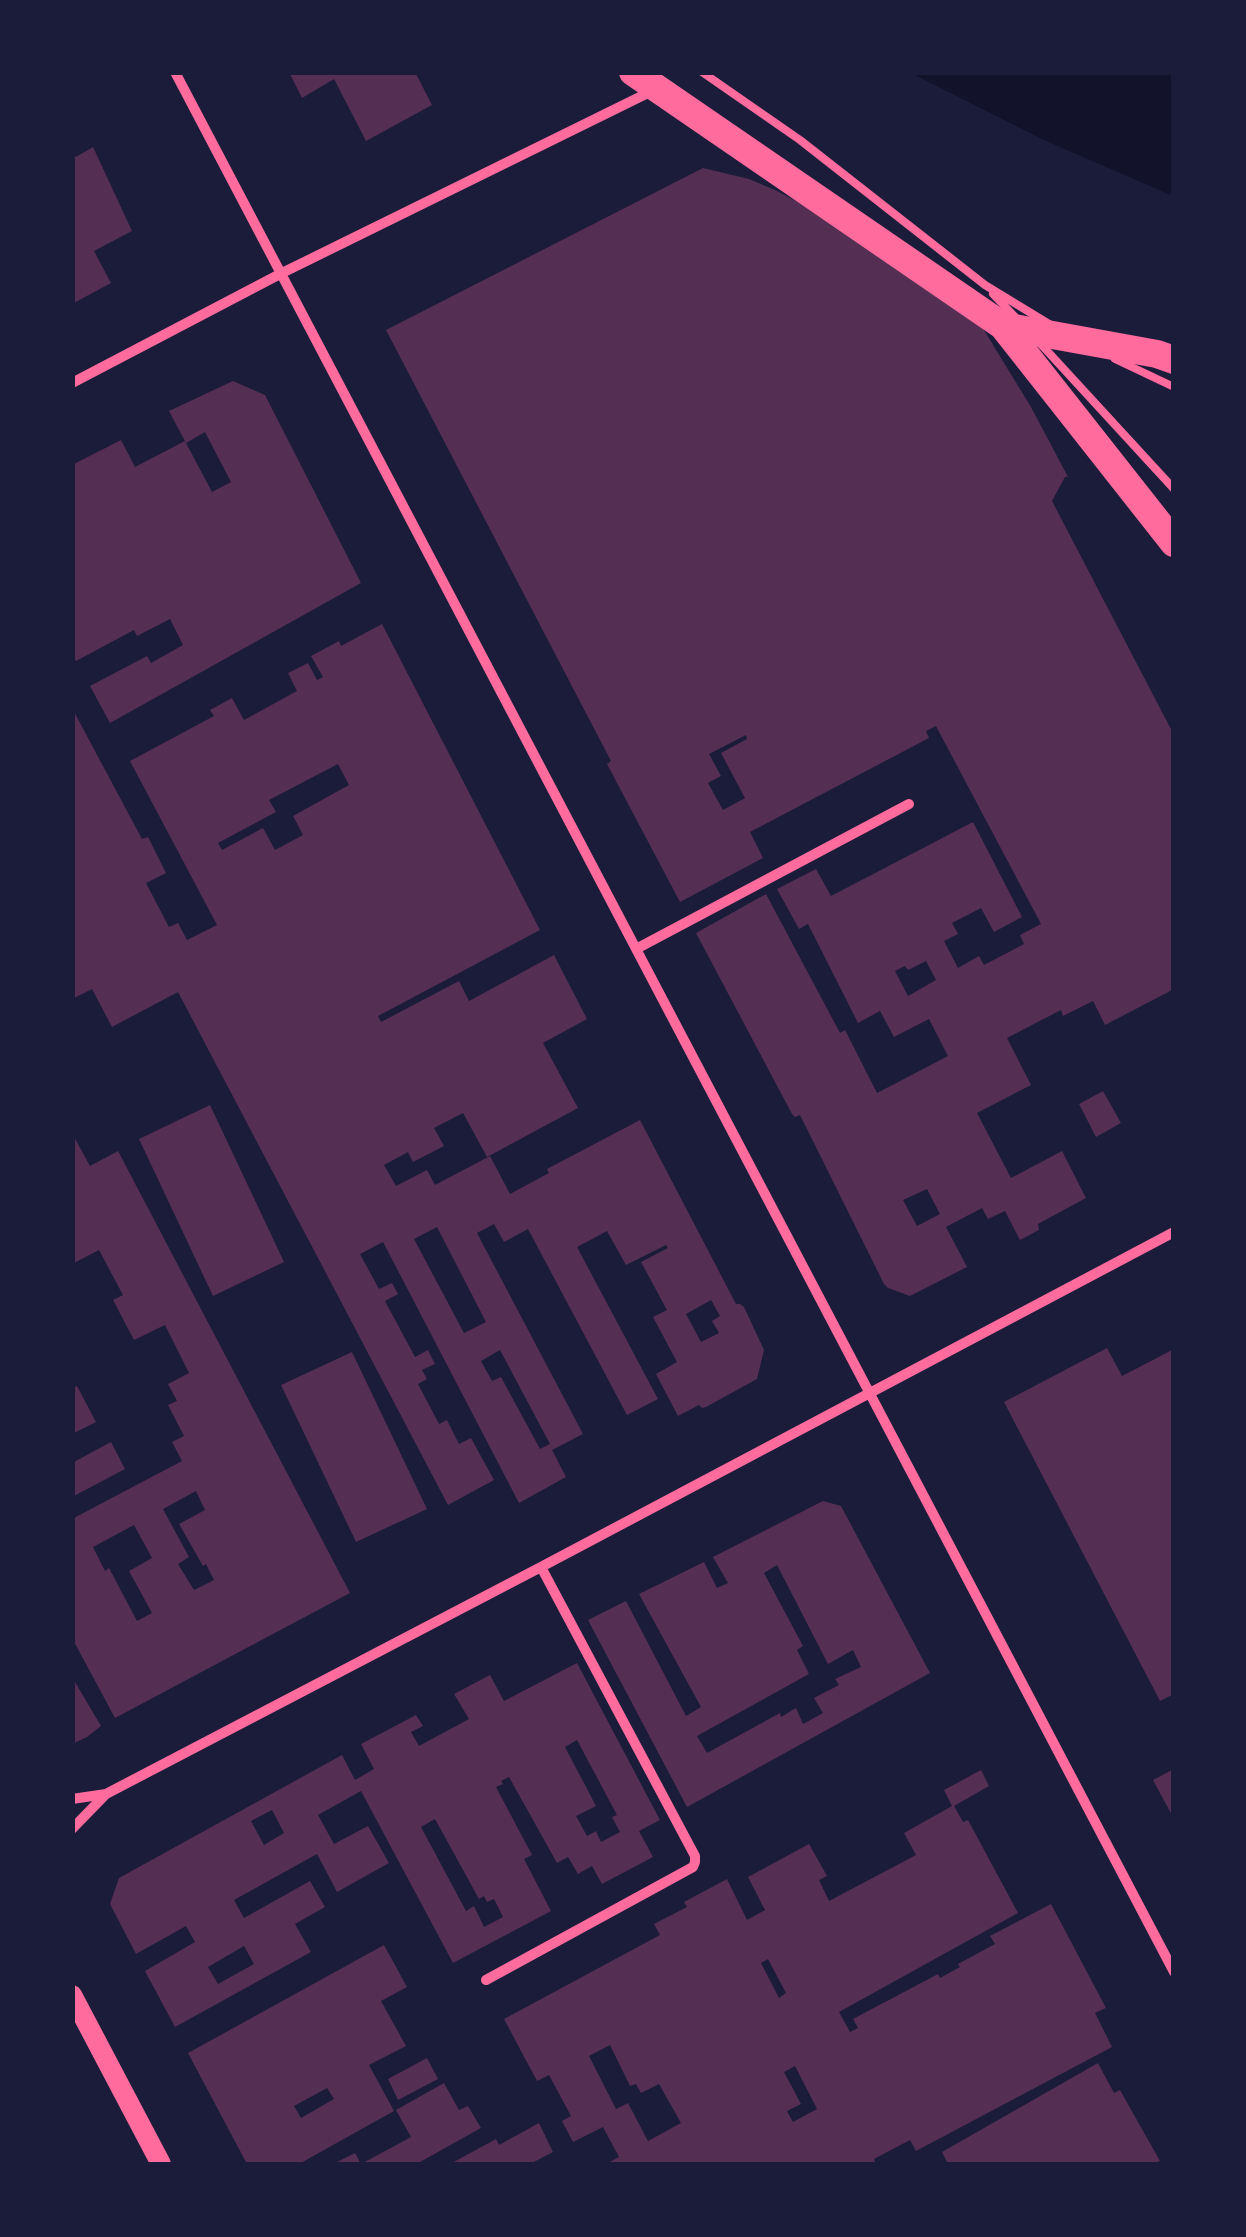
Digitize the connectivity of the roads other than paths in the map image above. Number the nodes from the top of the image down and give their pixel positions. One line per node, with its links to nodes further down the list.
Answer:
1 (175, 72): 5 (street)
2 (634, 72): 4 (highway)
3 (702, 72): 6 (lane)
4 (658, 88): 5 (street); 7 (highway)
5 (282, 273): 9 (street); 14 (street)
6 (985, 285): 10 (lane); 11 (lane)
7 (1002, 326): 8 (highway); 12 (highway)
8 (1174, 360)
9 (72, 384)
10 (1174, 387)
11 (1174, 489)
12 (1174, 543)
13 (909, 804): 14 (street)
14 (636, 949): 16 (street)
15 (1174, 1232): 16 (street)
16 (870, 1393): 17 (street); 21 (street)
17 (541, 1567): 18 (street); 22 (street)
18 (106, 1794): 19 (street); 20 (street)
19 (72, 1800)
20 (72, 1829)
21 (1174, 1972)
22 (486, 1980)
23 (72, 1995): 24 (main road)
24 (161, 2164)

